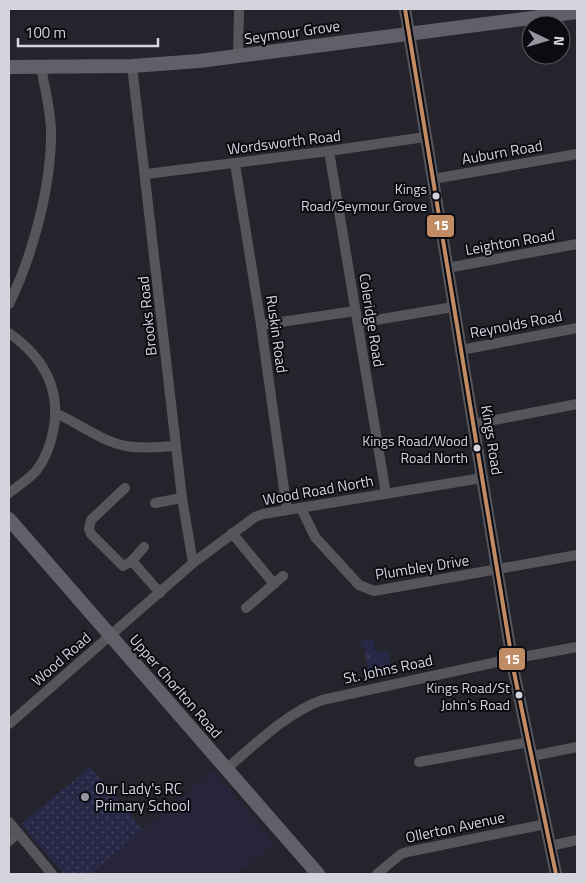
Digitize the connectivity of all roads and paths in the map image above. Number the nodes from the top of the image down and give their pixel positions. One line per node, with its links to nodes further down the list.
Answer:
1 (239, 9): 5 (street)
2 (405, 9): 4 (street, Kings Road)
3 (577, 12): 4 (main road, Seymour Grove)
4 (408, 33): 5 (main road, Seymour Grove); 9 (street, Kings Road)
5 (238, 56): 6 (main road, Seymour Grove)
6 (132, 66): 8 (main road, Seymour Grove); 13 (street, Brooks Road)
7 (9, 67): 8 (main road, Seymour Grove)
8 (41, 68): 17 (street)
9 (425, 137): 10 (street, Wordsworth Road); 14 (street, Kings Road)
10 (329, 151): 12 (street, Wordsworth Road); 19 (street, Coleridge Road)
11 (577, 154): 14 (street, Auburn Road)
12 (235, 164): 13 (street, Wordsworth Road); 21 (street, Ruskin Road)
13 (146, 174): 28 (street, Brooks Road)
14 (432, 179): 16 (street, Kings Road)
15 (577, 244): 16 (street, Leighton Road)
16 (448, 268): 18 (street, Kings Road)
17 (9, 302)
18 (453, 306): 20 (street); 24 (street, Kings Road)
19 (355, 311): 20 (street, Coleridge Road); 21 (street)
20 (358, 323): 32 (street, Coleridge Road)
21 (261, 325): 36 (street, Ruskin Road)
22 (577, 328): 24 (street, Reynolds Road)
23 (9, 333): 26 (street)
24 (461, 350): 27 (street, Kings Road)
25 (577, 404): 27 (street)
26 (56, 413): 28 (street); 31 (street)
27 (474, 424): 29 (street, Kings Road)
28 (176, 446): 33 (street, Brooks Road)
29 (482, 478): 32 (street, Wood Road North); 43 (street, Kings Road)
30 (124, 488): 41 (street)
31 (9, 492)
32 (386, 494): 35 (street, Wood Road North)
33 (182, 498): 34 (street); 42 (street, Brooks Road)
34 (155, 504)
35 (301, 508): 36 (street, Wood Road North); 43 (street, Plumbley Drive)
36 (287, 510): 38 (street, Wood Road North)
37 (9, 519): 48 (main road, Upper Chorlton Road)
38 (232, 533): 42 (street, Wood Road North); 45 (street)
39 (144, 547): 41 (street)
40 (577, 555): 43 (street)
41 (132, 561): 46 (street)
42 (193, 563): 46 (street, Wood Road North)
43 (497, 569): 50 (street, Kings Road)
44 (283, 576): 45 (street)
45 (274, 584): 47 (street)
46 (160, 593): 48 (street, Wood Road North)
47 (246, 608)
48 (110, 636): 51 (street, Wood Road); 56 (main road, Upper Chorlton Road)
49 (577, 647): 50 (street, St. Johns Road)
50 (512, 658): 52 (street, Kings Road); 56 (street, St. Johns Road)
51 (9, 724)
52 (529, 742): 54 (street, Kings Road); 55 (street)
53 (577, 747): 54 (street)
54 (532, 756): 58 (street, Kings Road)
55 (419, 762)
56 (226, 769): 63 (main road, Upper Chorlton Road)
57 (9, 822): 59 (street)
58 (546, 824): 62 (street, Kings Road); 65 (street, Ollerton Avenue)
59 (18, 833): 61 (street); 64 (street)
60 (577, 840): 62 (street)
61 (9, 842)
62 (550, 846): 66 (street, Kings Road)
63 (314, 873)
64 (52, 874)
65 (377, 874)
66 (556, 874)

